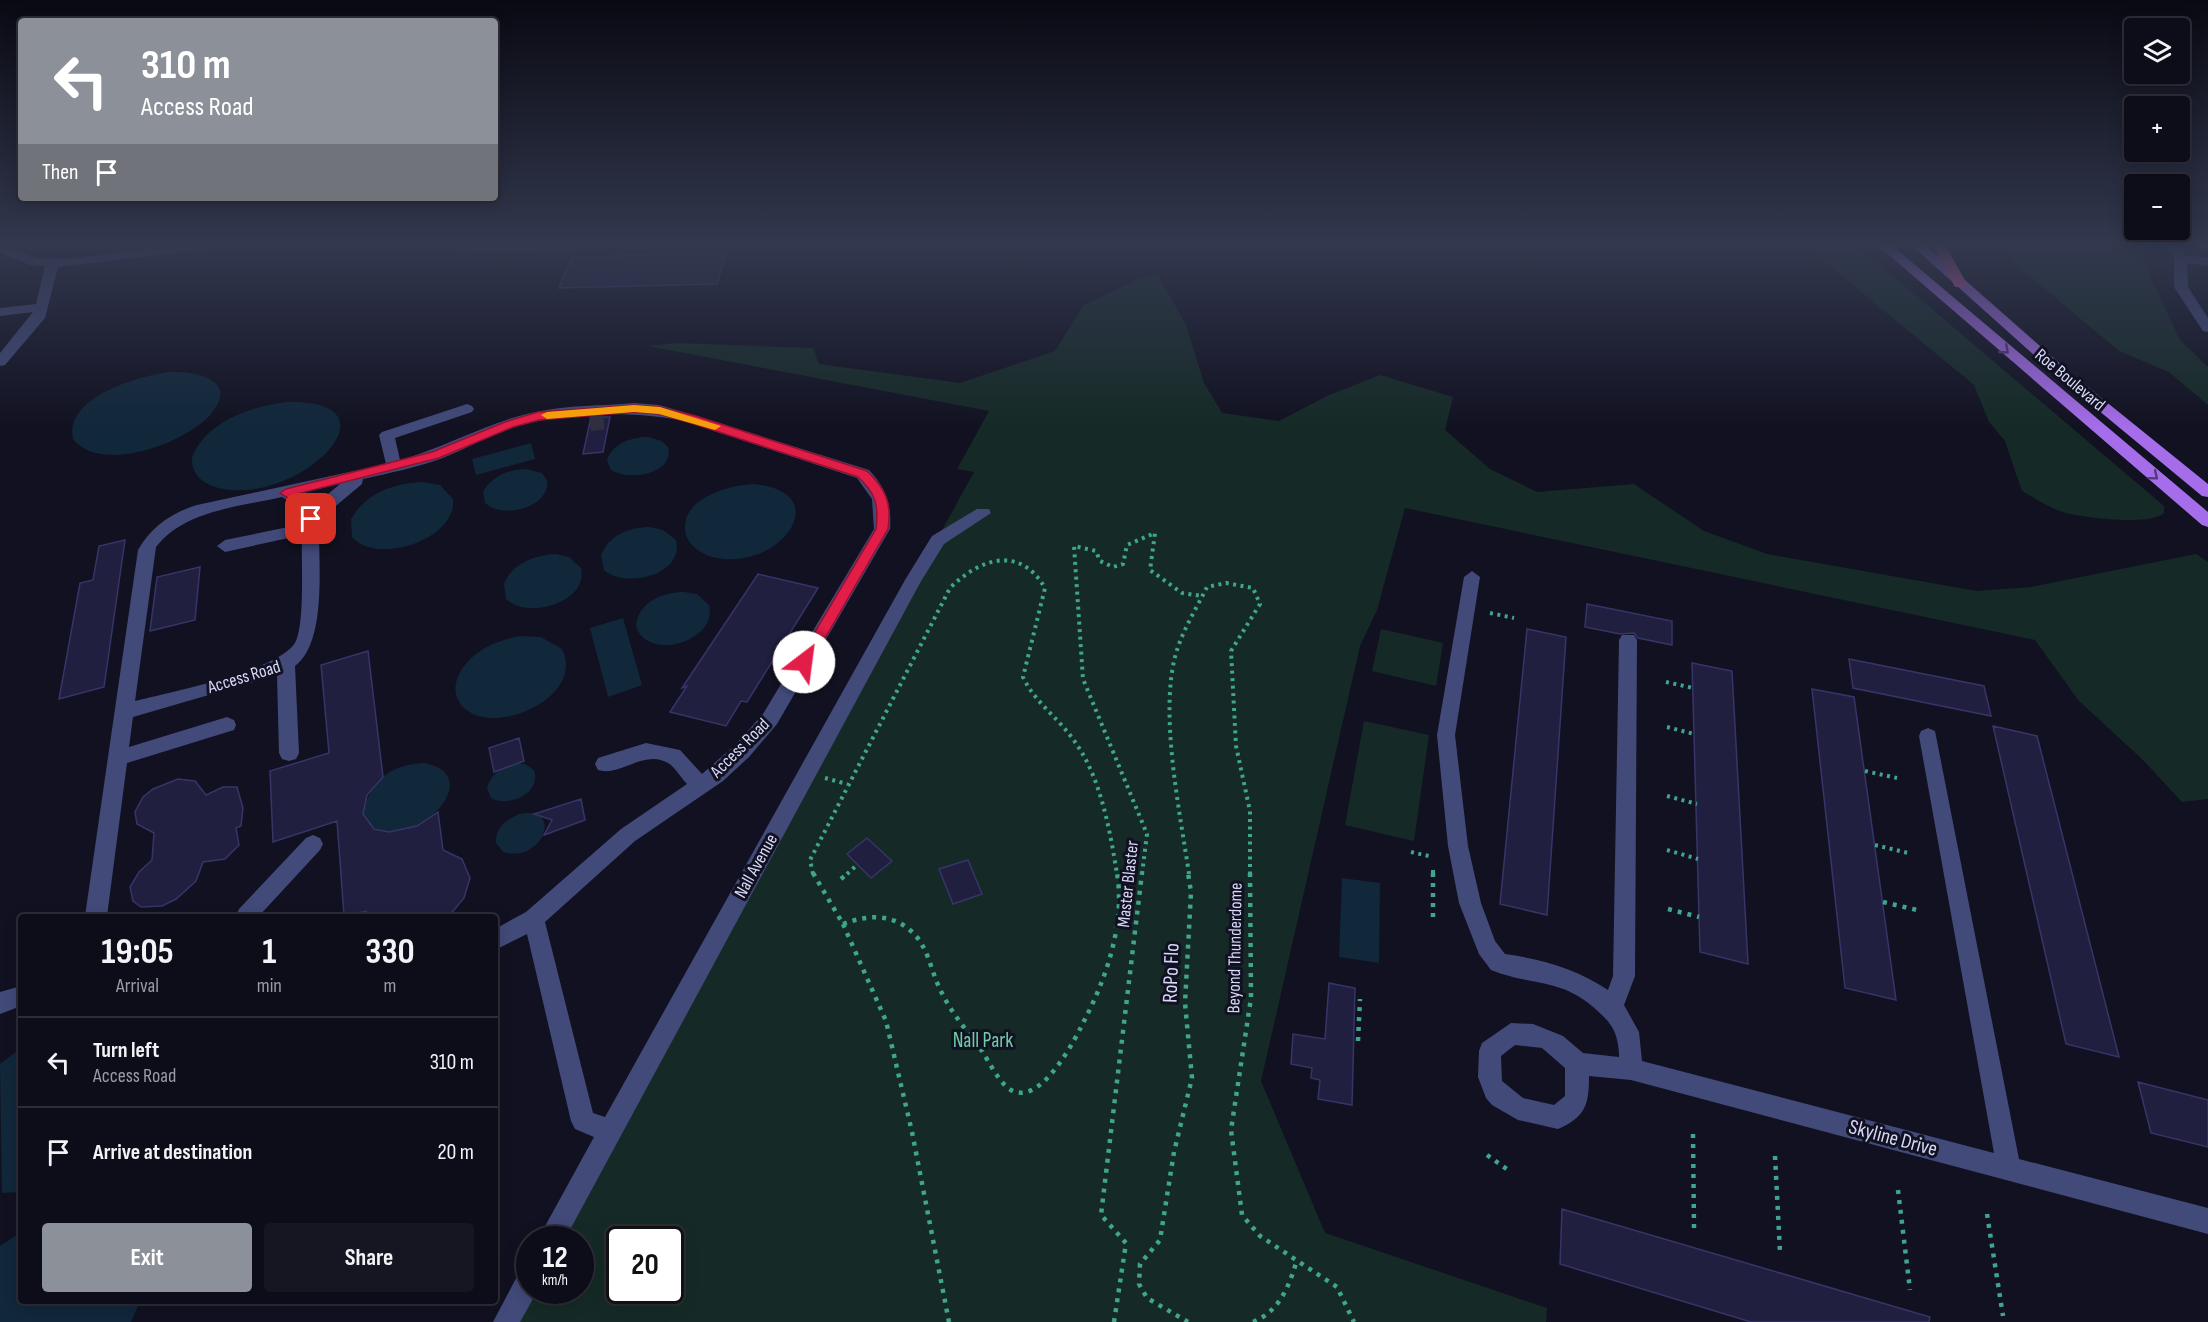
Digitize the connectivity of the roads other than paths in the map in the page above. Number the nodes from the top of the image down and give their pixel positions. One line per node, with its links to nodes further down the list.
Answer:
1 (1953, 305): 18 (main road, Roe Boulevard, one-way to 18)
2 (1984, 305): 15 (main road, Roe Boulevard)
3 (2193, 305): 6 (street)
4 (43, 307): 5 (street); 7 (street)
5 (0, 312)
6 (2208, 328)
7 (0, 362)
8 (468, 409): 13 (street)
9 (682, 416): 10 (street); 12 (street, Access Road); 30 (street, Access Road)
10 (609, 422)
11 (590, 424): 12 (street)
12 (489, 433): 13 (street, Access Road)
13 (394, 466): 14 (street, Access Road)
14 (363, 475): 16 (street, Access Road); 19 (street, Access Road)
15 (2208, 492)
16 (286, 493): 19 (street); 24 (street, Access Road)
17 (983, 513): 41 (street, Nall Avenue)
18 (2208, 521)
19 (311, 523): 20 (street); 23 (street, Access Road)
20 (225, 546)
21 (1472, 577): 38 (street)
22 (1628, 640): 38 (street)
23 (286, 664): 24 (street, Access Road); 27 (street)
24 (123, 712): 28 (street, Access Road)
25 (227, 725): 28 (street)
26 (1928, 736): 42 (street)
27 (289, 753)
28 (117, 758): 32 (street, Access Road)
29 (605, 764): 30 (street)
30 (701, 786): 34 (street, Access Road)
31 (313, 844): 33 (street)
32 (96, 914)
33 (248, 914)
34 (534, 919): 35 (street, Access Road); 41 (street)
35 (498, 938)
36 (18, 997): 37 (street)
37 (0, 1003)
38 (1611, 1009): 40 (street)
39 (1577, 1064): 40 (street, Skyline Drive)
40 (1631, 1069): 42 (street, Skyline Drive)
41 (610, 1131): 44 (street, Nall Avenue)
42 (2009, 1168): 43 (street, Skyline Drive)
43 (2208, 1221)
44 (558, 1226)
45 (516, 1304): 46 (street)
46 (506, 1322)

